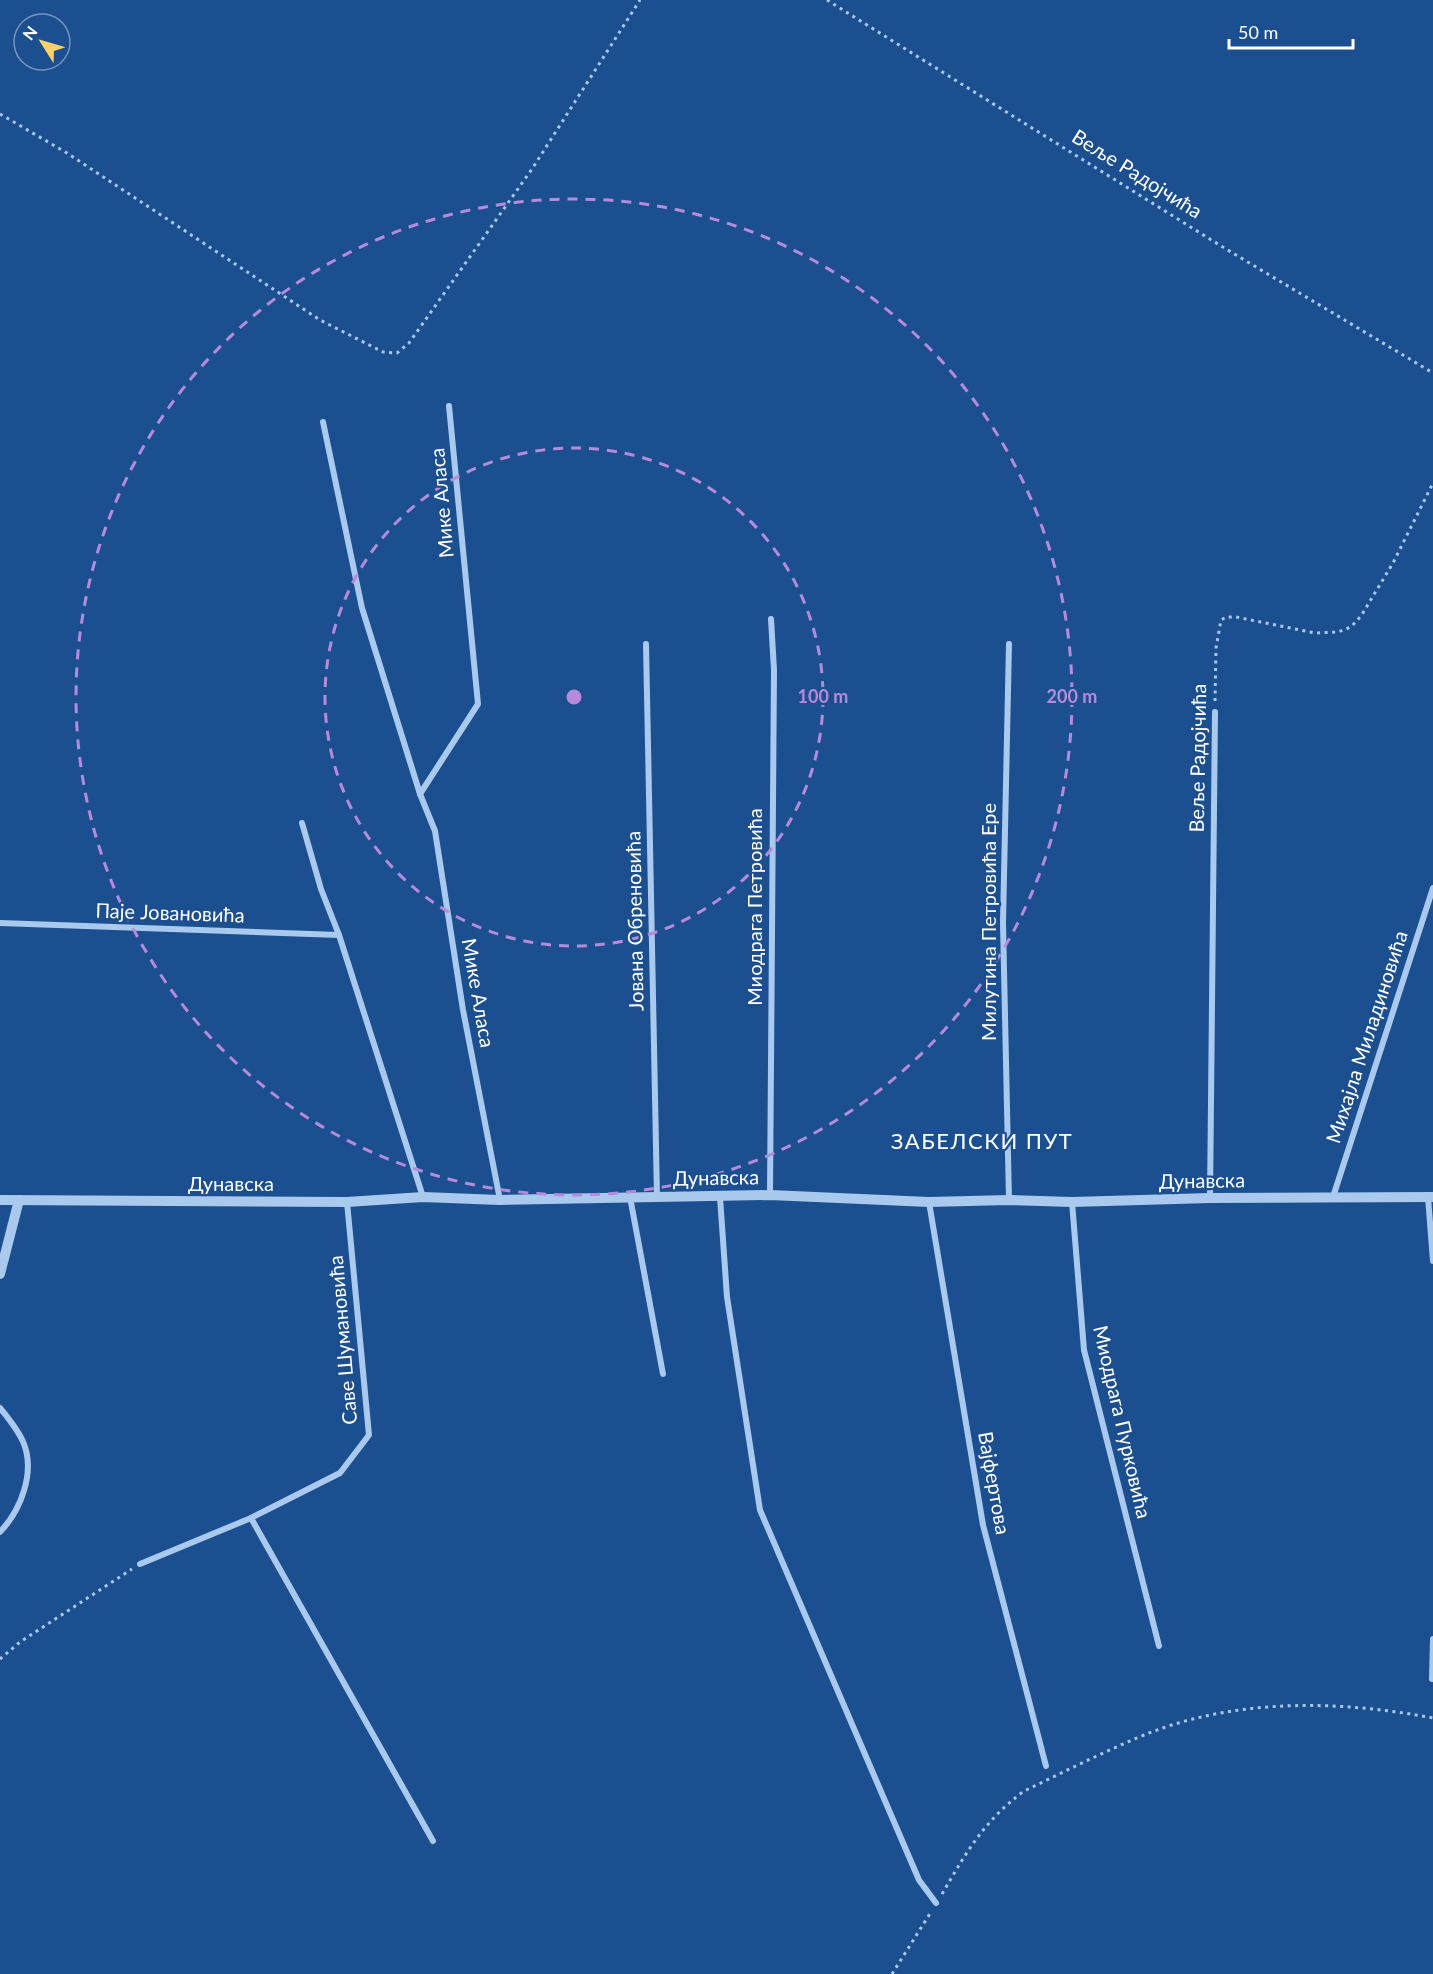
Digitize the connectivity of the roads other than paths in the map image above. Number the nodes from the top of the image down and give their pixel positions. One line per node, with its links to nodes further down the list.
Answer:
1 (449, 406): 7 (street, Мике Аласа)
2 (323, 422): 7 (street, Мике Аласа)
3 (771, 619): 12 (street, Миодрага Петровића)
4 (646, 644): 15 (street, Јована Обреновића)
5 (1008, 644): 23 (street, Милутина Петровића Ере)
6 (1215, 712): 19 (street, Веље Радојчића)
7 (420, 794): 22 (street, Мике Аласа)
8 (302, 823): 11 (street)
9 (1433, 888): 17 (street, Михајла Миладиновића)
10 (0, 923): 11 (street, Паје Јовановића)
11 (339, 935): 13 (street)
12 (770, 1195): 16 (street, Дунавска); 25 (street, Дунавска)
13 (423, 1197): 22 (street, Дунавска); 24 (street, Дунавска)
14 (630, 1197): 15 (street, Дунавска); 22 (street, Дунавска); 29 (street)
15 (657, 1197): 16 (street, Дунавска)
16 (720, 1197): 39 (street)
17 (1333, 1197): 18 (street, Дунавска); 19 (street, Дунавска)
18 (1431, 1197): 27 (street)
19 (1210, 1198): 26 (street, Дунавска)
20 (0, 1200): 21 (street, Дунавска)
21 (19, 1200): 24 (street, Дунавска); 28 (street)
22 (500, 1200)
23 (1009, 1200): 25 (street, Дунавска); 26 (street, Дунавска)
24 (347, 1202): 31 (street, Саве Шумановића)
25 (929, 1202): 37 (street, Вајфертова)
26 (1072, 1202): 35 (street, Миодрага Пурковића)
27 (1433, 1261)
28 (0, 1274)
29 (663, 1374)
30 (0, 1408): 32 (street)
31 (251, 1518): 33 (street, Саве Шумановића); 38 (street)
32 (0, 1532)
33 (140, 1564)
34 (1433, 1640): 36 (street)
35 (1159, 1646)
36 (1432, 1679)
37 (1046, 1767)
38 (433, 1841)
39 (936, 1903)

